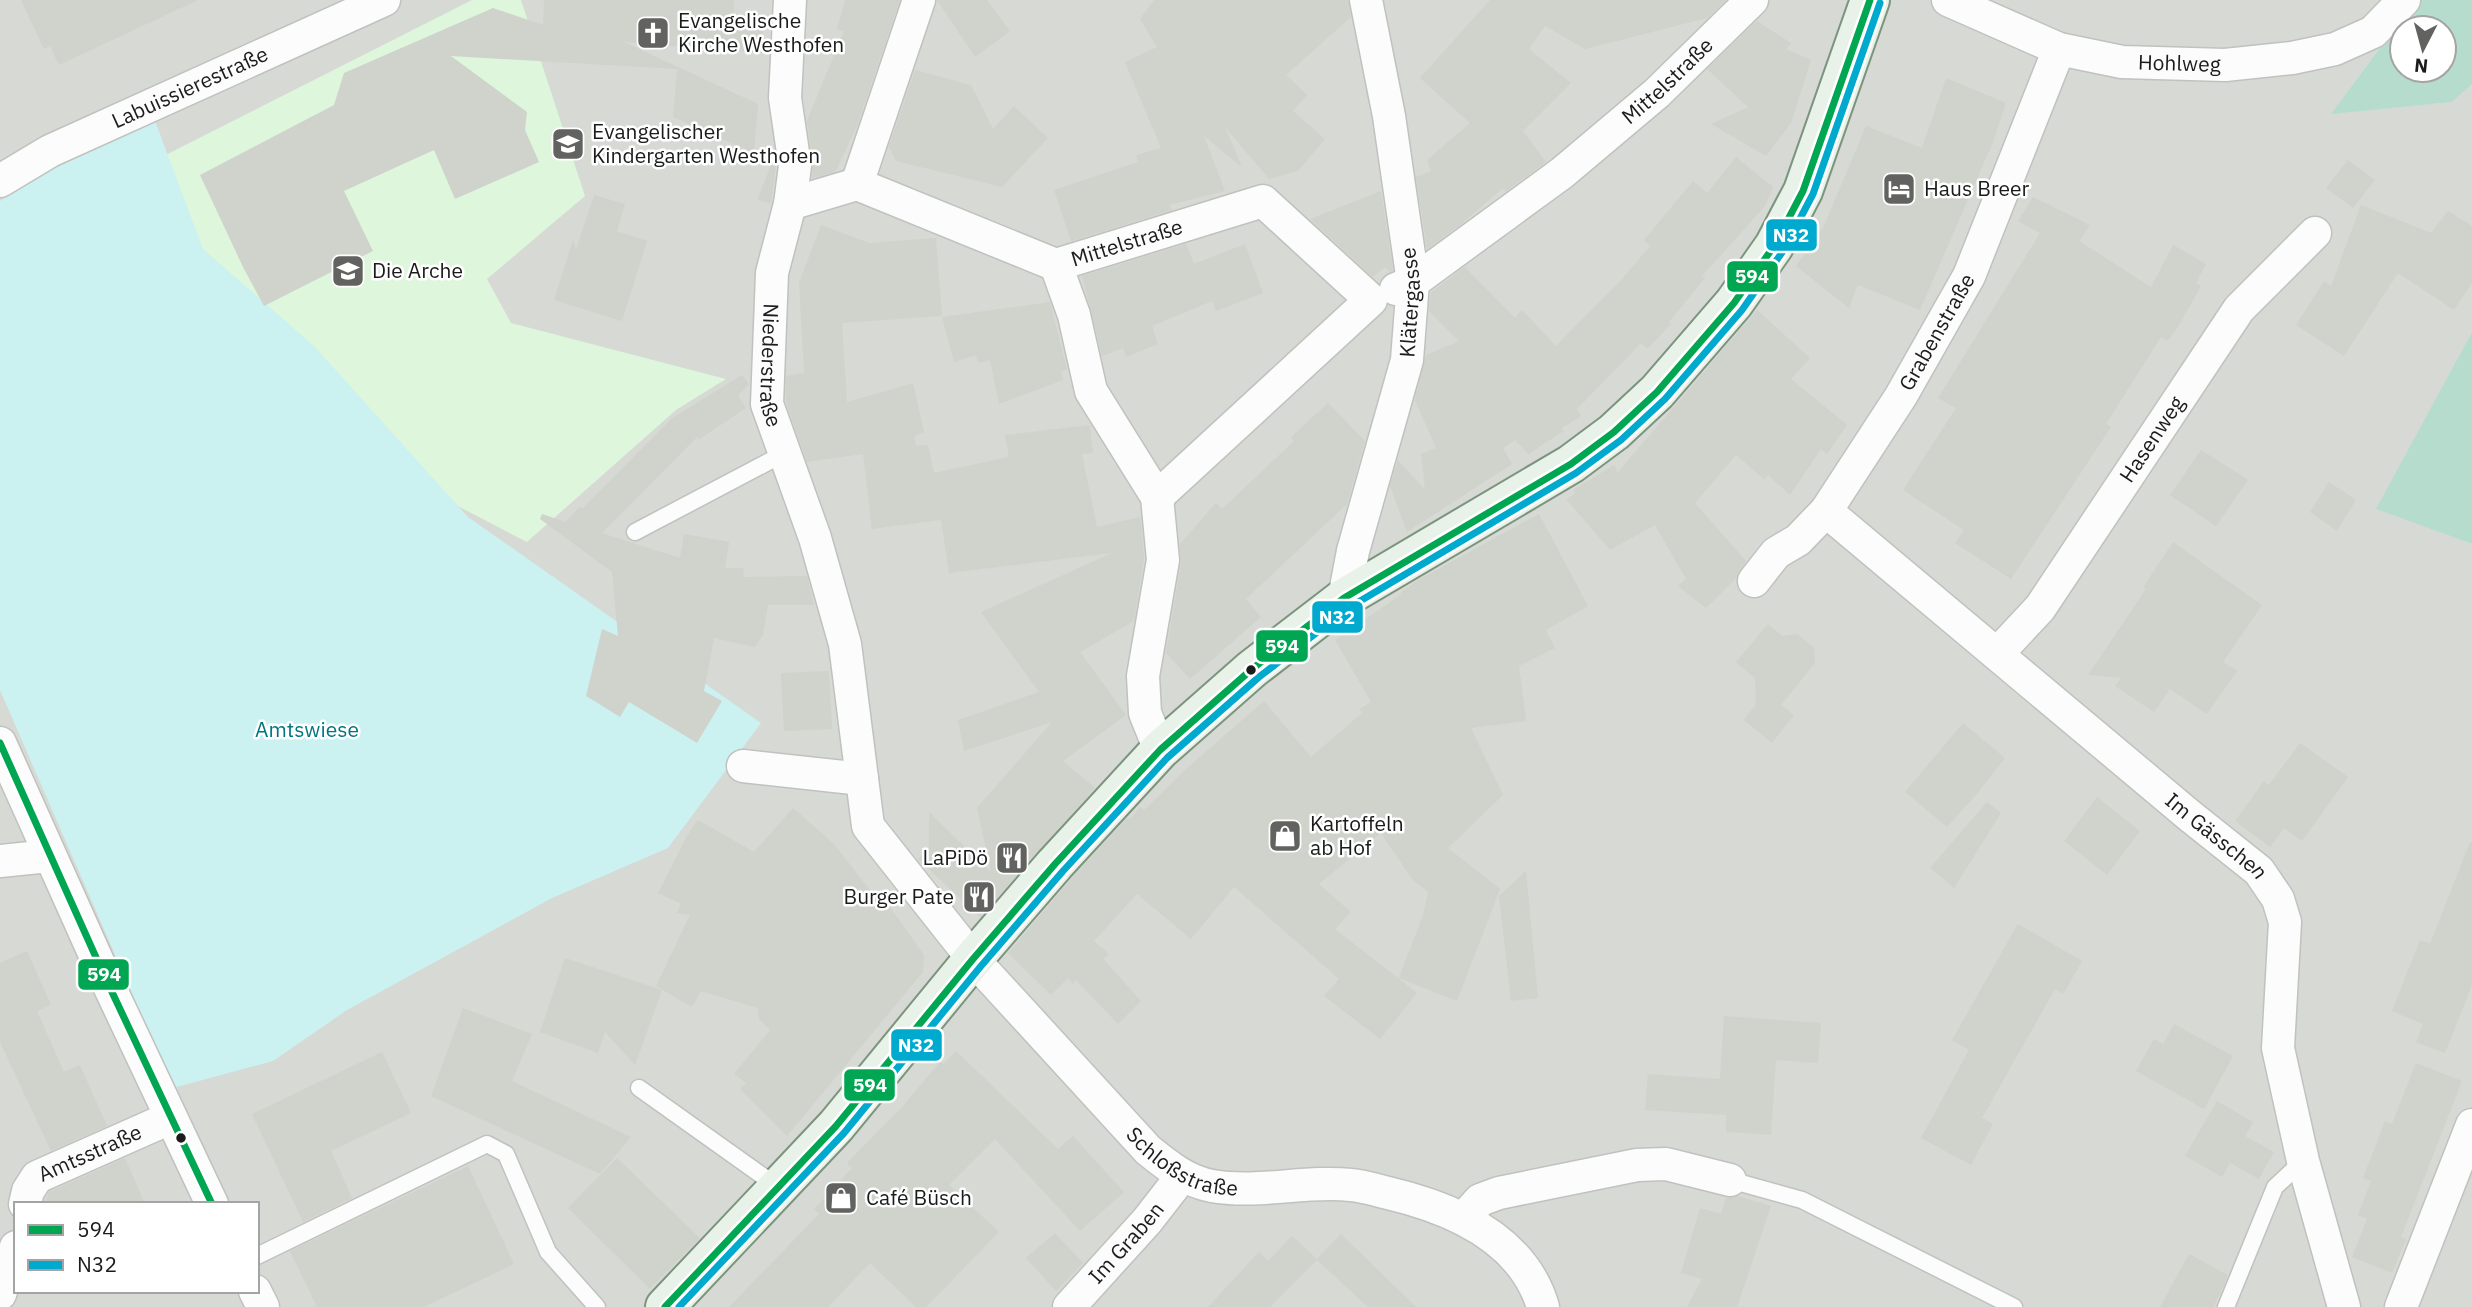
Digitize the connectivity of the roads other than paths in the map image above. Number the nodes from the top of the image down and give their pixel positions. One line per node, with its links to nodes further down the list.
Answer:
1 (384, 0): 10 (street, Labuissierestraße)
2 (790, 0): 12 (street, Niederstraße)
3 (919, 0): 11 (street)
4 (1366, 0): 15 (street, Klätergasse)
5 (1752, 0): 15 (street, Mittelstraße)
6 (1870, 0): 22 (street)
7 (1948, 0): 9 (street, Hohlweg)
8 (2404, 0): 9 (street, Hohlweg)
9 (2059, 49): 19 (street, Grabenstraße)
10 (0, 181)
11 (856, 184): 12 (street); 14 (street, Mittelstraße)
12 (790, 204): 17 (street, Niederstraße)
13 (2315, 233): 23 (street, Hasenweg)
14 (1056, 265): 16 (street, Mittelstraße); 18 (street)
15 (1413, 282): 16 (street, Mittelstraße); 22 (street, Klätergasse)
16 (1371, 300): 18 (street, Mittelstraße)
17 (785, 453): 20 (lane); 27 (street, Niederstraße)
18 (1157, 497): 25 (street)
19 (1826, 511): 21 (street, Grabenstraße); 23 (street, Im Gässchen)
20 (635, 532)
21 (1755, 581)
22 (1344, 598): 25 (street)
23 (1998, 653): 34 (street, Im Gässchen)
24 (0, 743): 28 (street)
25 (1160, 750): 30 (street)
26 (743, 766): 27 (street)
27 (862, 779): 30 (street, Niederstraße)
28 (49, 856): 29 (street); 32 (street)
29 (0, 861)
30 (973, 959): 35 (street, Schloßstraße); 37 (street)
31 (639, 1088): 37 (lane)
32 (170, 1118): 38 (street, Amtsstraße); 39 (street)
33 (2472, 1125): 51 (street)
34 (2303, 1161): 49 (lane); 50 (street, Im Gässchen)
35 (1182, 1176): 40 (street, Schloßstraße); 46 (street, Im Graben)
36 (1730, 1180): 40 (street); 48 (lane)
37 (778, 1187): 45 (street)
38 (25, 1202)
39 (211, 1202)
40 (1464, 1218): 47 (street, Schloßstraße)
41 (14, 1253): 43 (street)
42 (259, 1255): 44 (lane)
43 (0, 1294)
44 (597, 1307)
45 (665, 1307)
46 (1069, 1307)
47 (1543, 1307)
48 (2014, 1307)
49 (2226, 1307)
50 (2344, 1307)
51 (2401, 1307)

